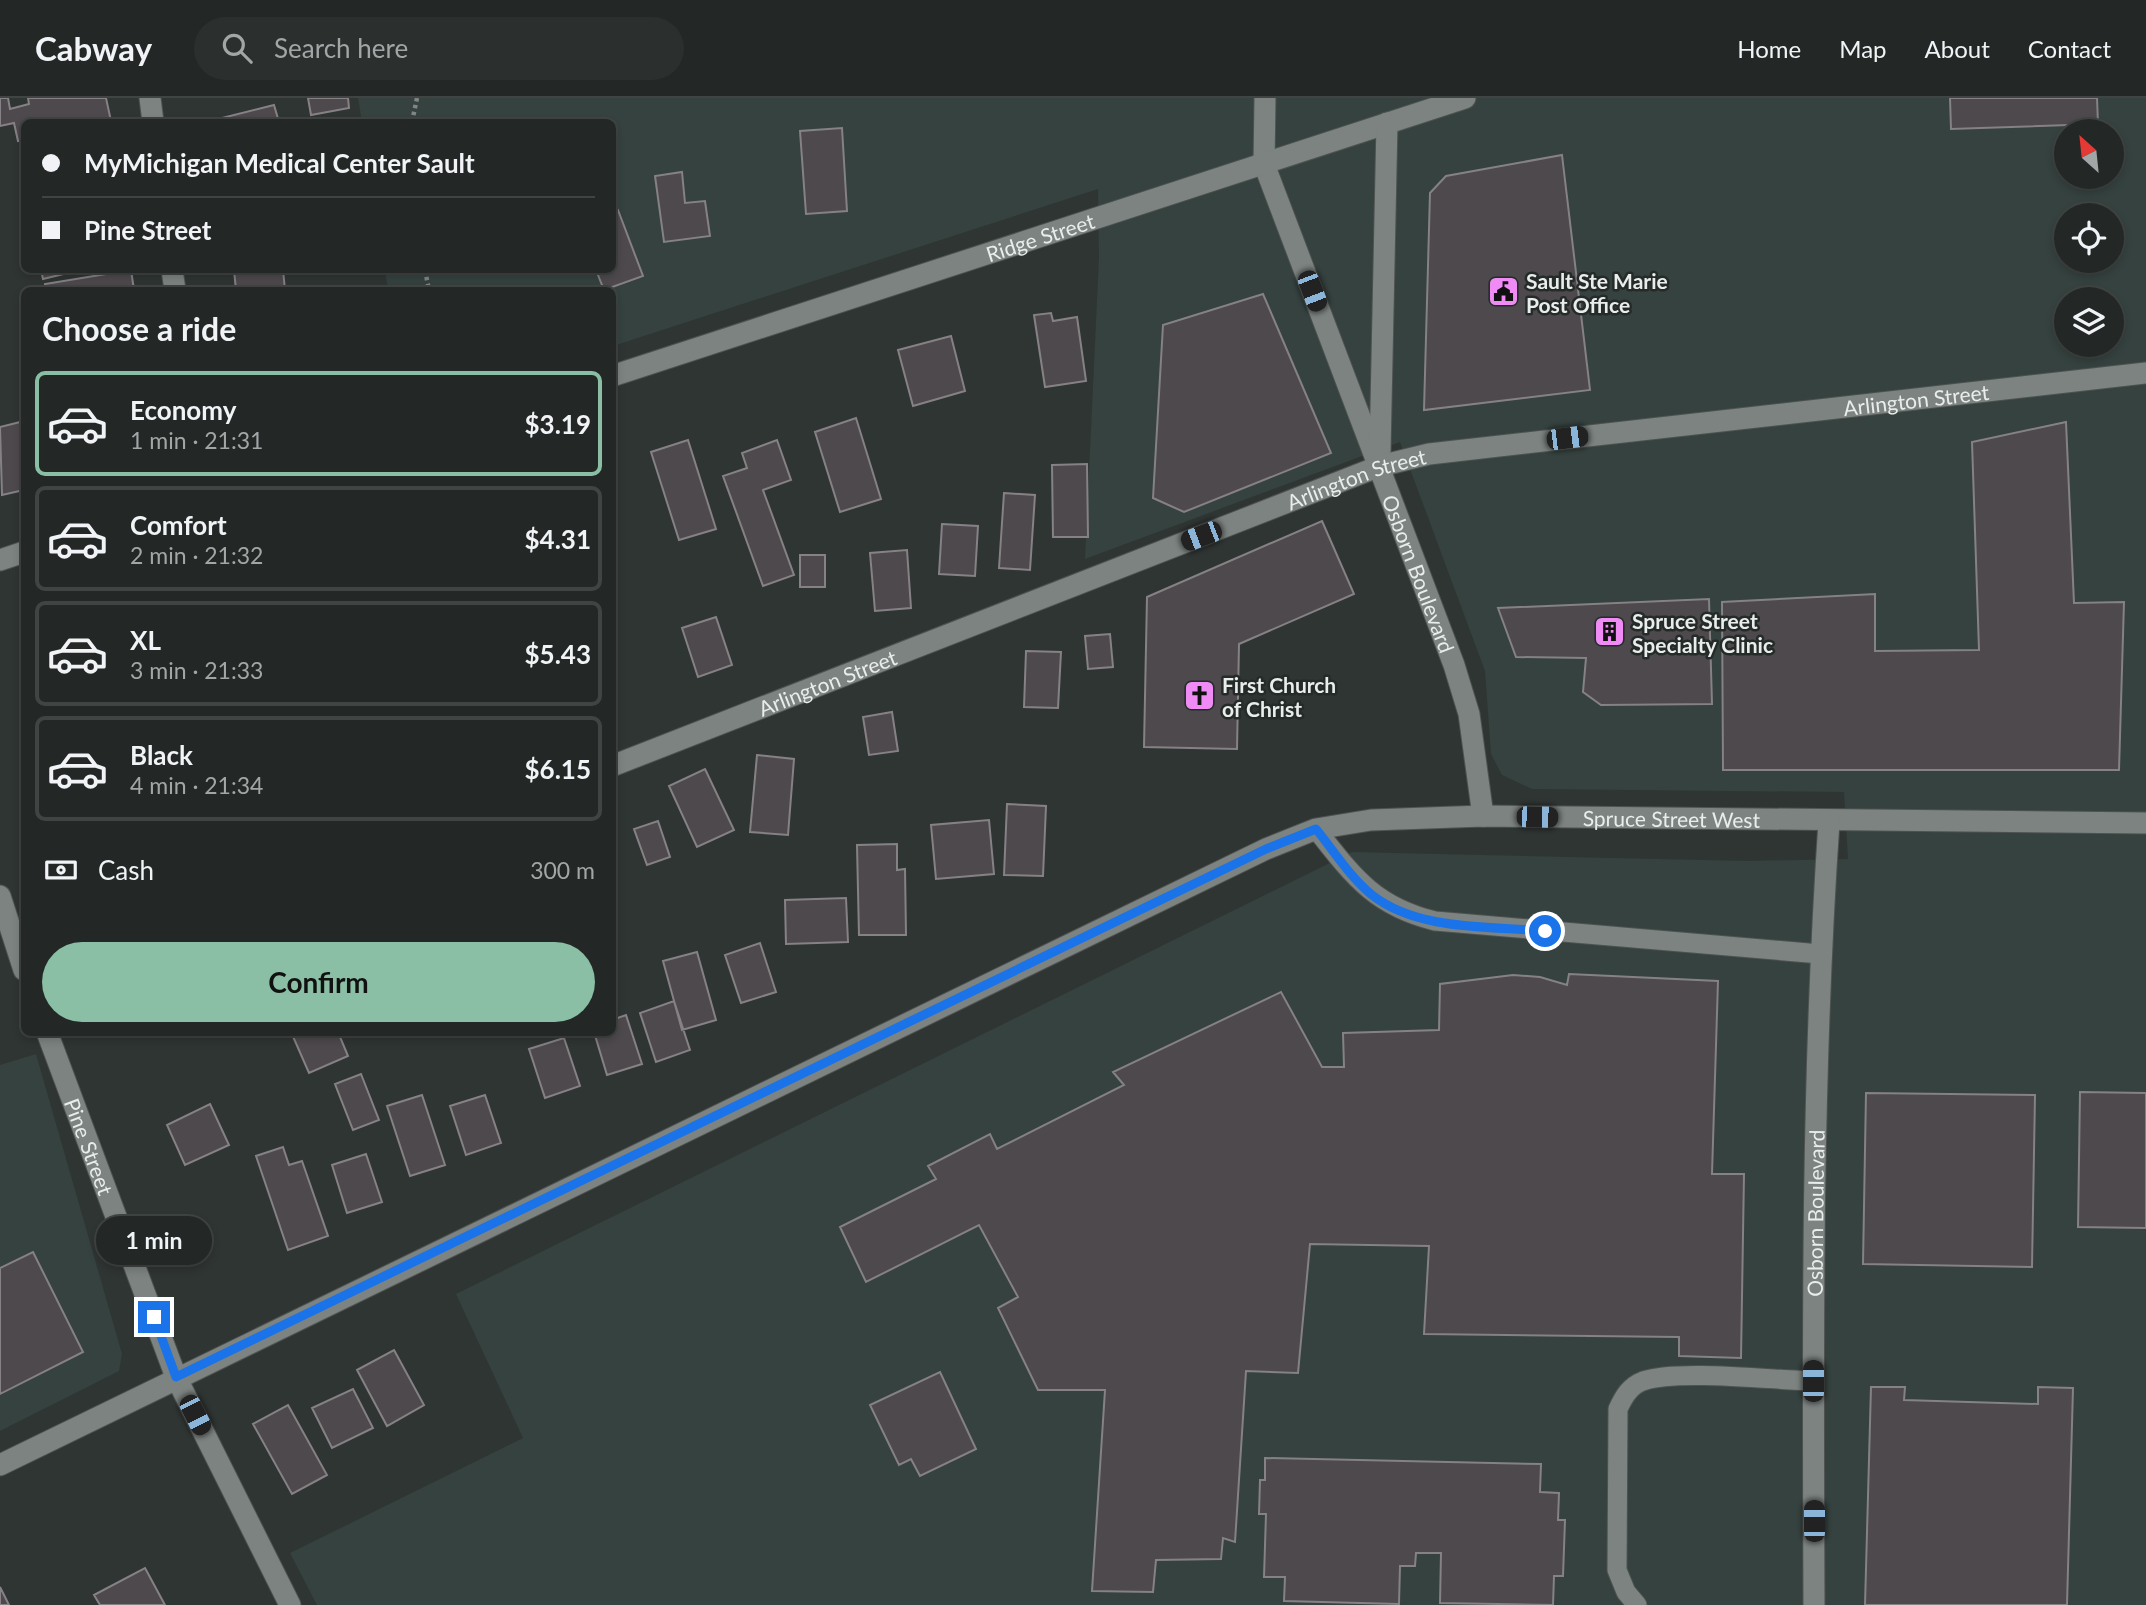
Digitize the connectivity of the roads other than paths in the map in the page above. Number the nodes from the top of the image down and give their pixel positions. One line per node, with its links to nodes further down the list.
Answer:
1 (150, 98): 4 (street)
2 (1265, 98): 6 (street, Osborn Boulevard)
3 (1465, 98): 5 (street, Ridge Street)
4 (153, 119)
5 (1387, 122): 6 (street, Ridge Street); 9 (street)
6 (1264, 164): 8 (street, Ridge Street); 9 (street, Osborn Boulevard)
7 (2146, 373): 9 (street, Arlington Street)
8 (616, 375)
9 (1380, 466): 12 (street, Arlington Street); 13 (street, Osborn Boulevard)
10 (21, 553): 11 (street)
11 (0, 560)
12 (616, 764)
13 (1483, 816): 14 (street, Spruce Street West); 16 (street, Spruce Street West)
14 (1829, 822): 15 (street, Spruce Street West); 19 (street, Osborn Boulevard)
15 (2146, 823)
16 (1316, 829): 19 (lane); 22 (street, Spruce Street West)
17 (0, 896): 18 (street)
18 (6, 934): 20 (street)
19 (1820, 954): 23 (street, Osborn Boulevard)
20 (21, 964)
21 (48, 1036): 22 (street, Pine Street)
22 (176, 1377): 24 (street, Spruce Street West); 25 (street, Pine Street)
23 (1813, 1381): 26 (lane); 27 (street, Osborn Boulevard)
24 (0, 1465)
25 (290, 1605)
26 (1637, 1605)
27 (1814, 1605)

